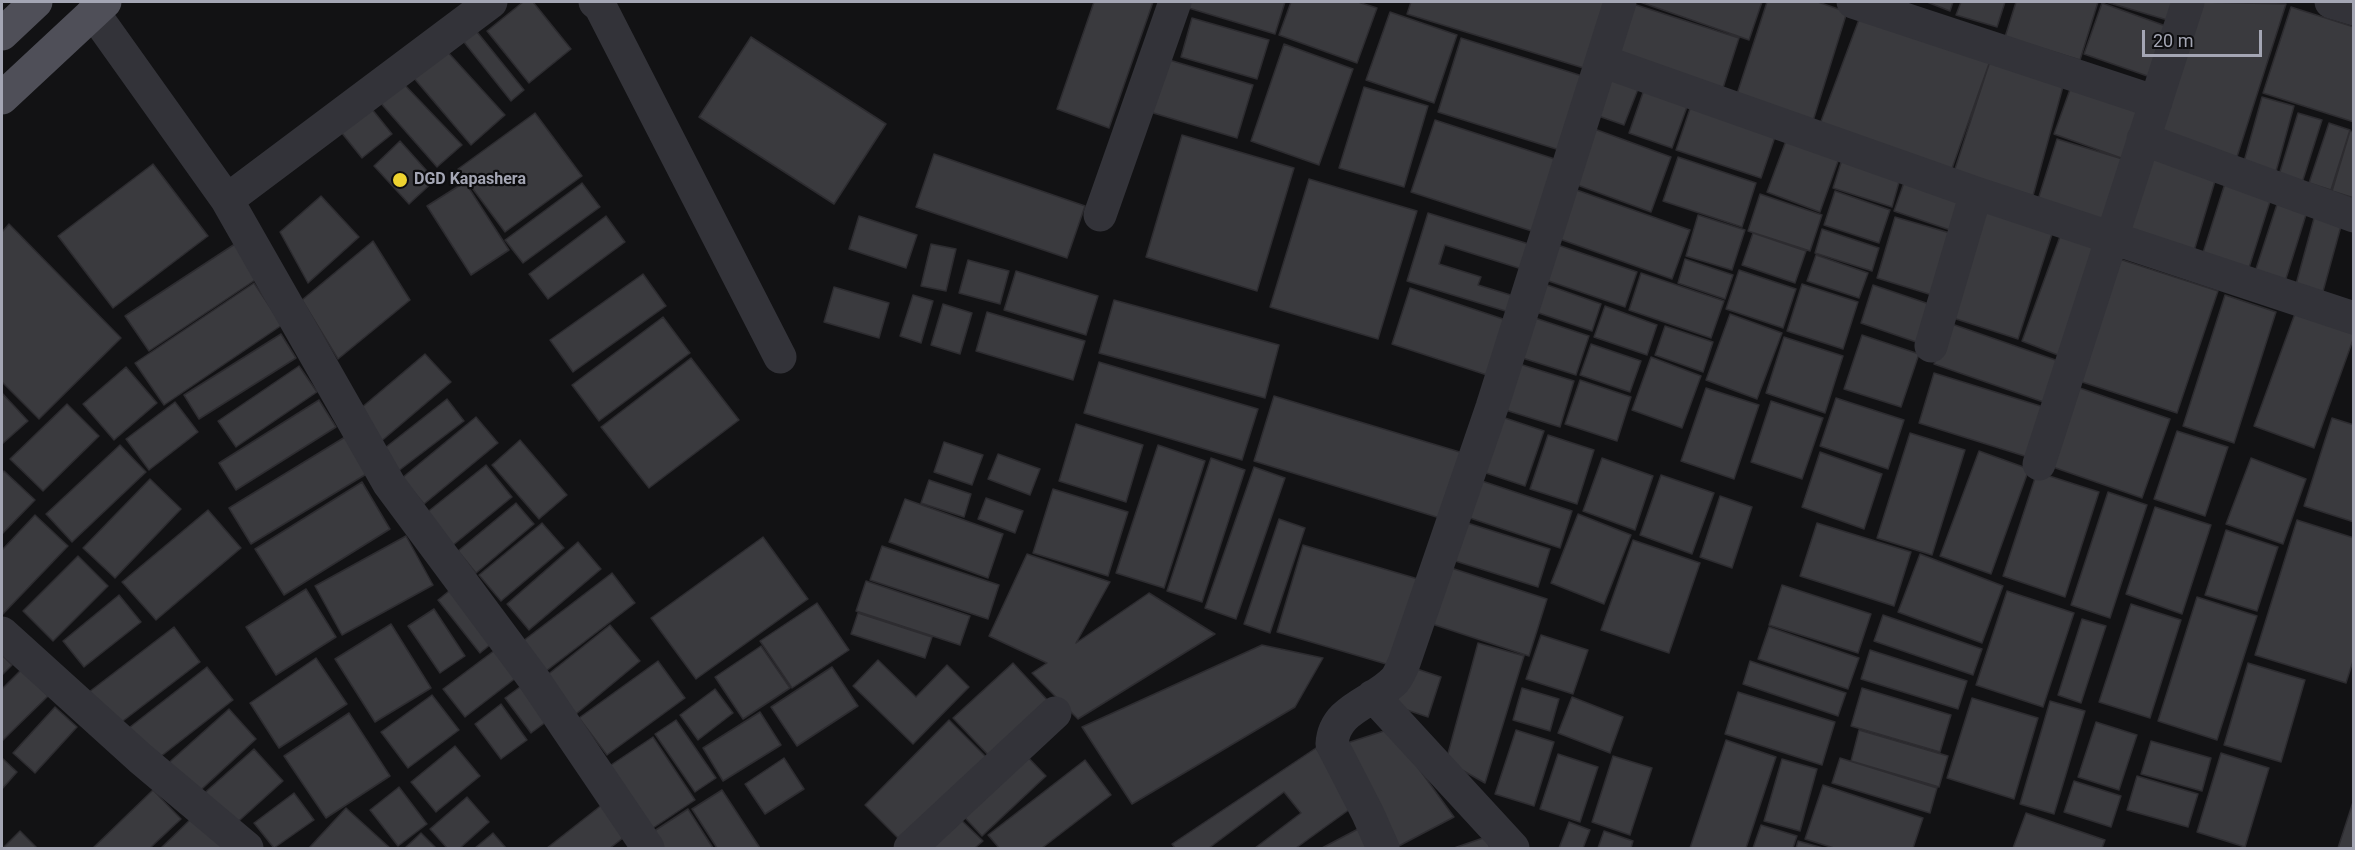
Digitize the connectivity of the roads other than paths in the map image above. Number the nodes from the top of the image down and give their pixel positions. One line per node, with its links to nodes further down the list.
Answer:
1 (36, 2): 11 (main road)
2 (491, 2): 17 (street)
3 (595, 2): 23 (street)
4 (1175, 2): 18 (street)
5 (1620, 2): 12 (street)
6 (1853, 2): 14 (street)
7 (2188, 2): 14 (street)
8 (2331, 2): 10 (street)
9 (99, 7): 13 (main road); 17 (street)
10 (2354, 9)
11 (2, 34)
12 (1602, 61): 16 (street); 26 (street)
13 (2, 98)
14 (2156, 102): 15 (street)
15 (2143, 140): 19 (street); 20 (street)
16 (1976, 193): 20 (street); 22 (street)
17 (227, 200): 29 (street)
18 (1100, 215)
19 (2354, 216)
20 (2111, 239): 21 (street); 24 (street)
21 (2354, 318)
22 (1931, 346)
23 (780, 357)
24 (2039, 464)
25 (2, 633): 28 (street)
26 (1373, 696): 31 (street); 32 (street)
27 (1055, 713): 30 (street)
28 (247, 849)
29 (648, 849)
30 (910, 849)
31 (1383, 849)
32 (1513, 849)

